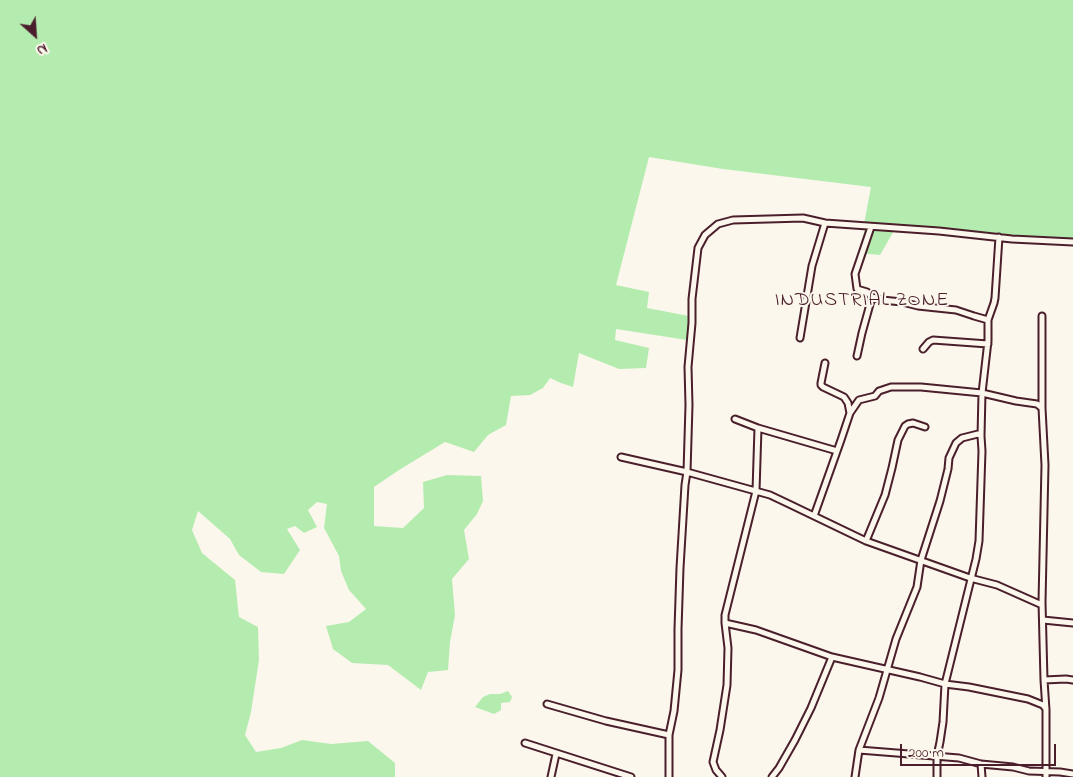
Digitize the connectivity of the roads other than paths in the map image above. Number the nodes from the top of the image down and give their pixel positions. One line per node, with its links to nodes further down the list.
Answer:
1 (824, 223): 2 (street); 8 (street); 22 (street)
2 (872, 227): 3 (street); 5 (street)
3 (998, 237): 4 (street); 7 (street)
4 (1073, 242)
5 (872, 297): 7 (street); 11 (street)
6 (1042, 316): 14 (street)
7 (988, 320): 9 (street)
8 (800, 338)
9 (988, 344): 10 (street); 13 (street)
10 (923, 349)
11 (857, 356)
12 (825, 363): 15 (street)
13 (982, 393): 14 (street); 15 (street); 19 (street)
14 (1042, 408): 28 (street)
15 (850, 413): 20 (street)
16 (735, 419): 17 (street)
17 (758, 428): 20 (street); 23 (street)
18 (925, 428): 25 (street)
19 (981, 436): 26 (street); 27 (street)
20 (837, 451): 24 (street)
21 (621, 457): 22 (street)
22 (688, 472): 23 (street); 39 (street)
23 (756, 491): 24 (street); 30 (street)
24 (814, 516): 25 (street)
25 (866, 541): 26 (street)
26 (921, 560): 27 (street); 33 (street)
27 (970, 578): 28 (street); 36 (street)
28 (1042, 605): 29 (street)
29 (1043, 620): 31 (street); 34 (street)
30 (724, 623): 32 (street); 50 (street)
31 (1073, 623)
32 (832, 657): 33 (street); 51 (street)
33 (887, 669): 36 (street); 41 (street)
34 (1044, 680): 35 (street); 38 (street)
35 (1073, 680)
36 (945, 684): 38 (street); 43 (street)
37 (547, 704): 39 (street)
38 (1046, 710): 45 (street)
39 (669, 735): 49 (street)
40 (524, 743): 42 (street)
41 (859, 750): 43 (street); 52 (street)
42 (556, 754): 47 (street); 48 (street)
43 (937, 756): 44 (street); 53 (street)
44 (981, 764): 45 (street); 54 (street)
45 (1046, 774): 46 (street)
46 (1073, 774)
47 (551, 777)
48 (631, 777)
49 (669, 777)
50 (722, 777)
51 (772, 777)
52 (855, 777)
53 (937, 777)
54 (982, 777)

